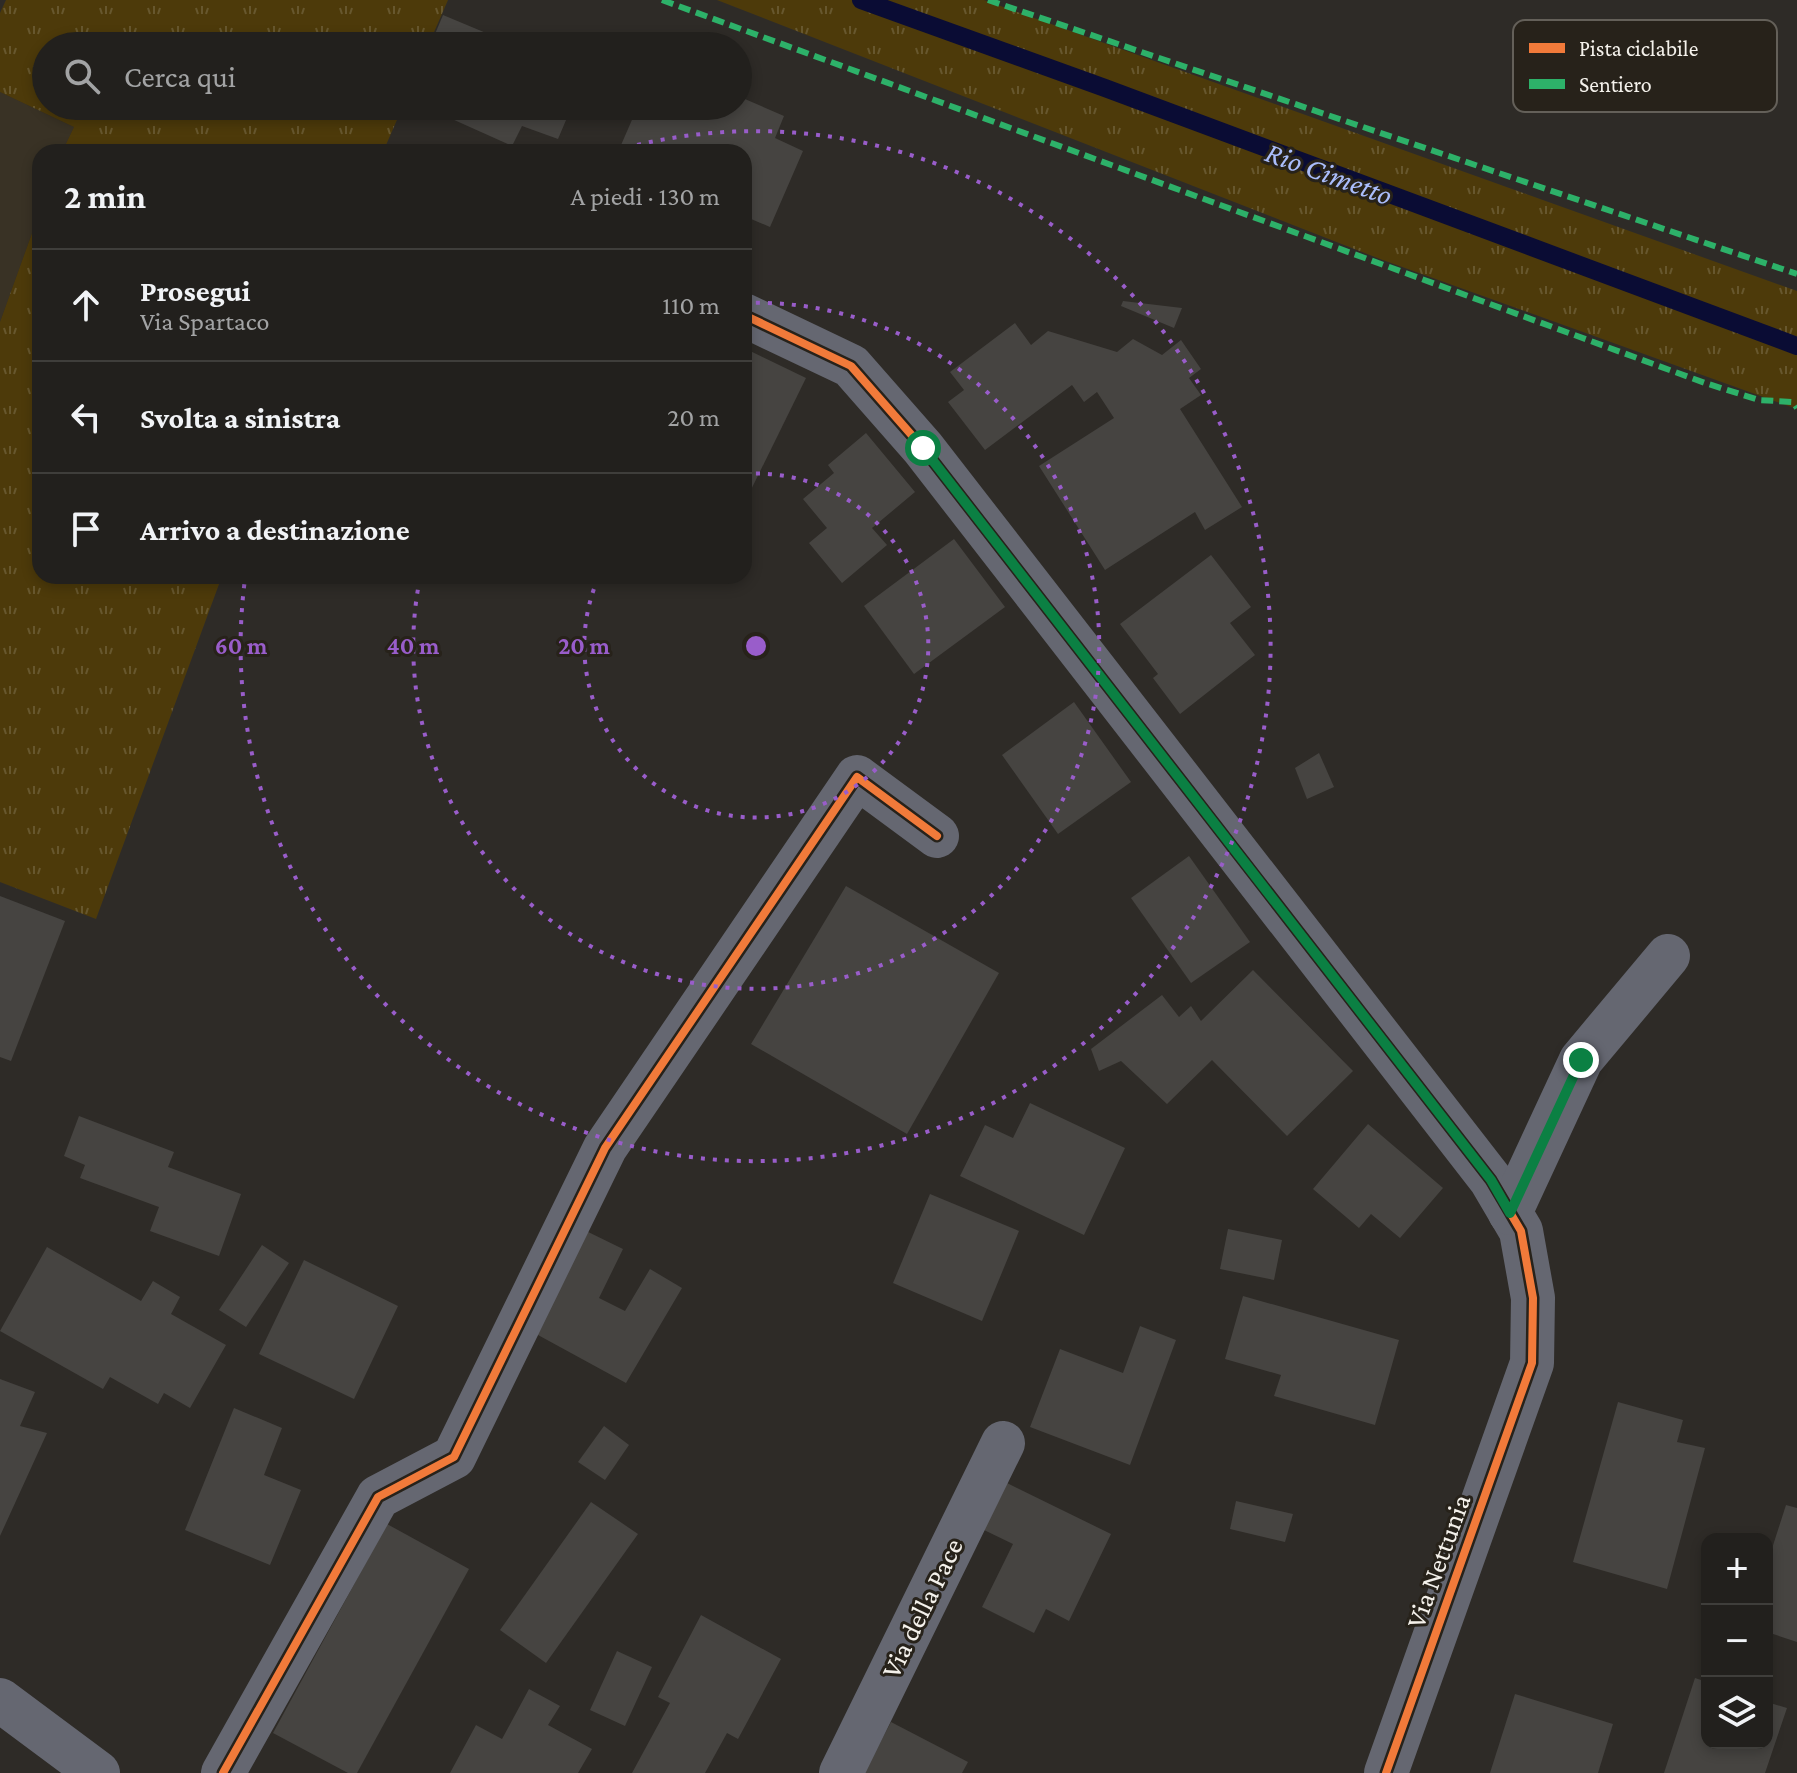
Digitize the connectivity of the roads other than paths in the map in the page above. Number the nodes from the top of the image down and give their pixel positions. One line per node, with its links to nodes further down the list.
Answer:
1 (752, 319): 4 (street, Via Nettunia)
2 (937, 836): 8 (street)
3 (1668, 956): 4 (street)
4 (1510, 1213): 10 (street, Via Nettunia)
5 (1003, 1443): 9 (street, Via della Pace)
6 (0, 1700): 7 (street)
7 (98, 1773)
8 (223, 1773)
9 (841, 1773)
10 (1386, 1773)

